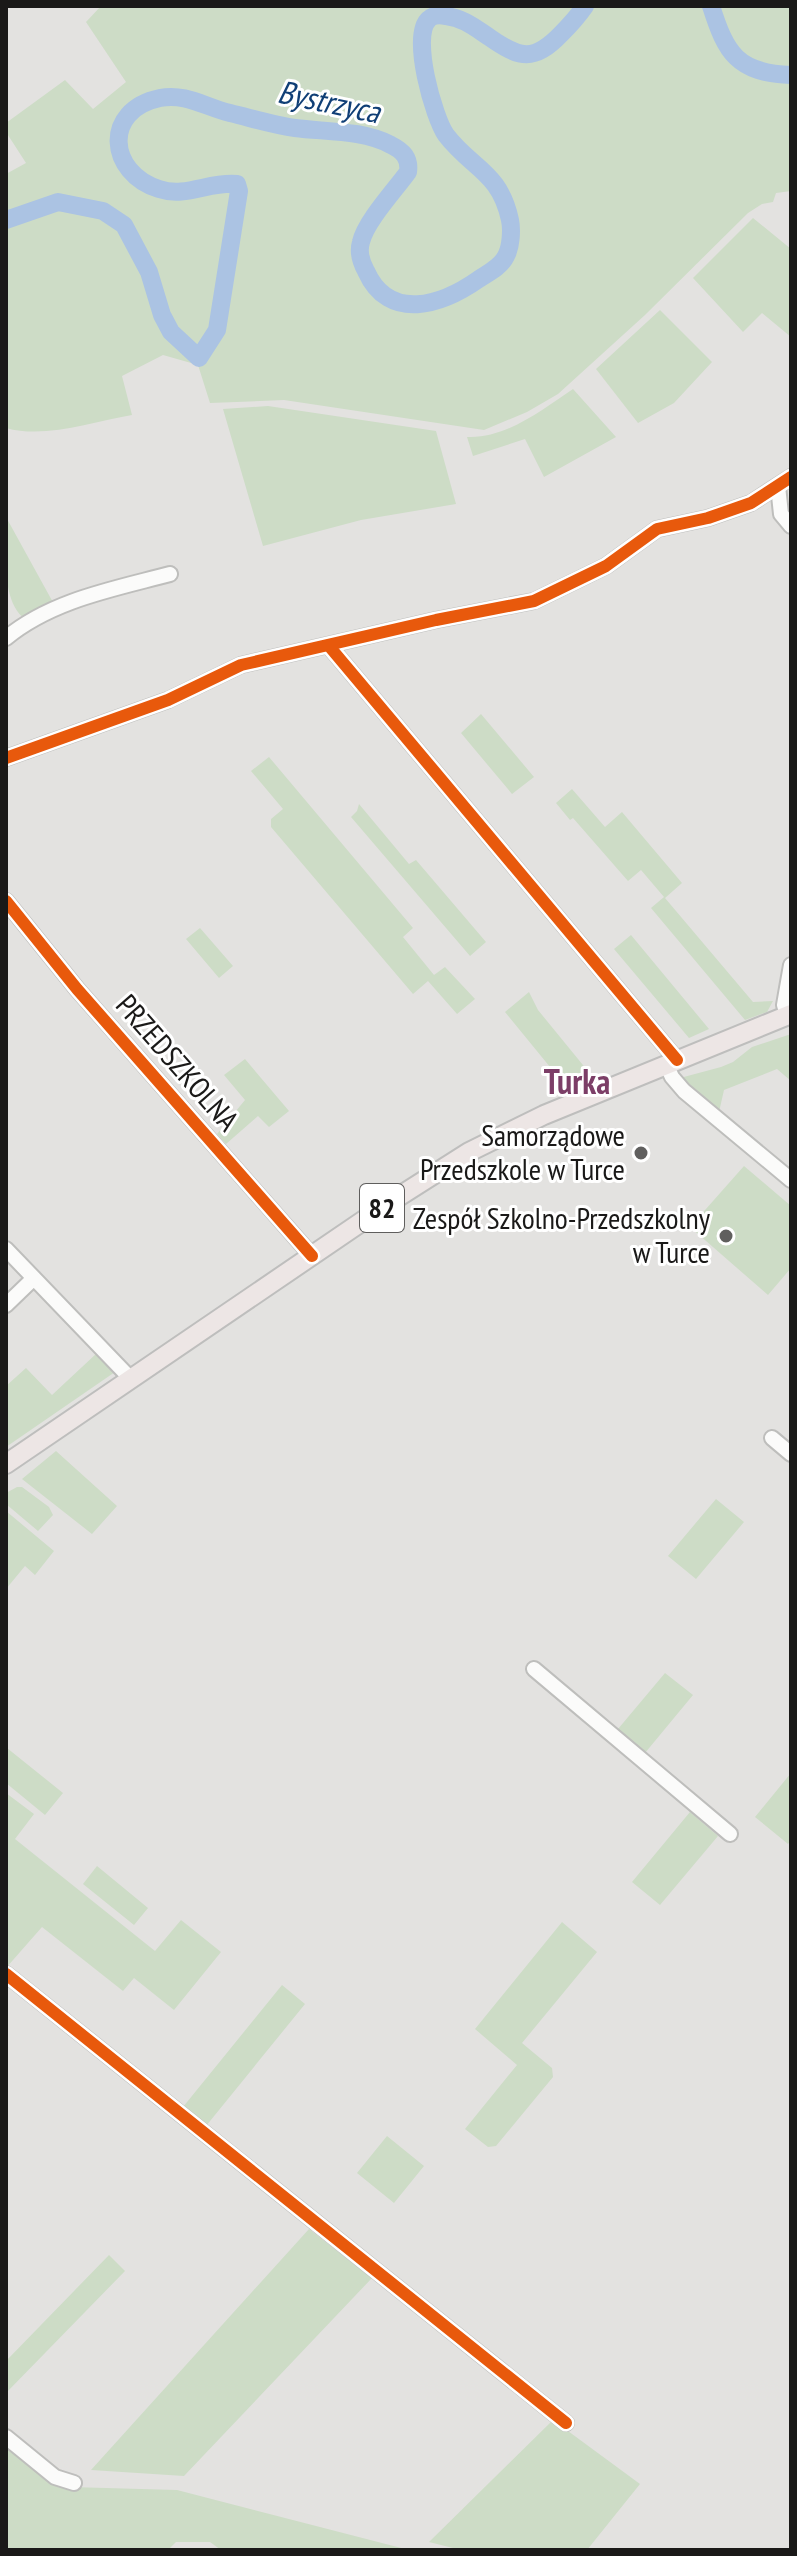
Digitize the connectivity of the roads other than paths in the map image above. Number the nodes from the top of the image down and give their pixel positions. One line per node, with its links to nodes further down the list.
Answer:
1 (791, 477): 2 (street)
2 (778, 486): 3 (street); 4 (street)
3 (751, 503): 4 (street); 8 (street)
4 (781, 514): 5 (street)
5 (791, 526)
6 (170, 574): 7 (street)
7 (6, 638)
8 (329, 646): 9 (street); 13 (street)
9 (6, 758)
10 (6, 901): 16 (street, PRZEDSZKOLNA)
11 (791, 965): 12 (street)
12 (789, 1014): 13 (main road, 82)
13 (672, 1062): 14 (street); 16 (main road, 82)
14 (791, 1180)
15 (6, 1249): 17 (street)
16 (312, 1256): 19 (main road, 82)
17 (34, 1278): 18 (street); 19 (street)
18 (6, 1305)
19 (131, 1379): 22 (main road, 82)
20 (772, 1438): 21 (street)
21 (791, 1454)
22 (6, 1463)
23 (534, 1669): 24 (street)
24 (730, 1834)
25 (6, 1974): 26 (street)
26 (566, 2423)
27 (6, 2437): 28 (street)
28 (74, 2483)

